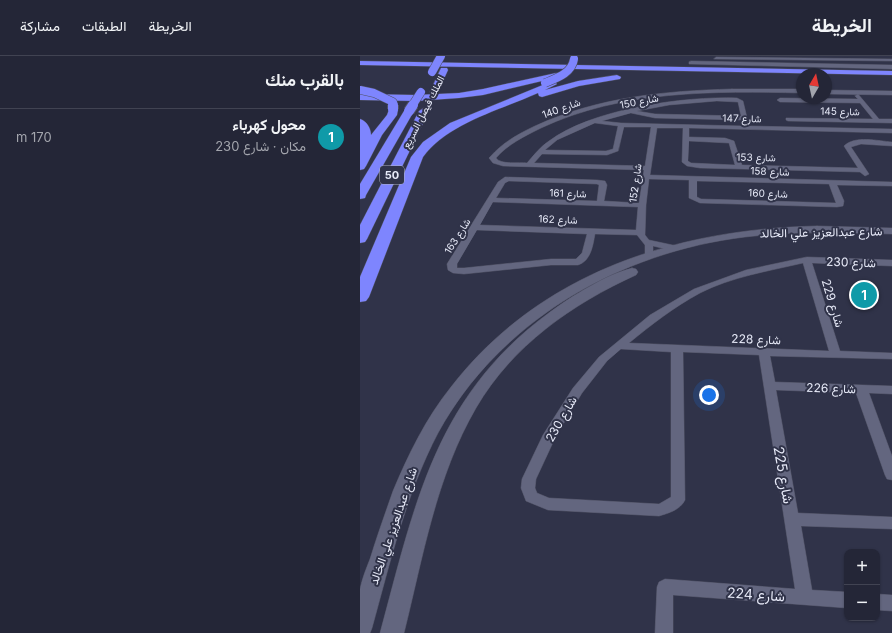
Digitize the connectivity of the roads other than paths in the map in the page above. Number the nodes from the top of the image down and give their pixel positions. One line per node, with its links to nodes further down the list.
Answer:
1 (441, 56): 71 (highway, الملك فيصل السريع / 50, bridge)
2 (451, 56): 80 (highway, الملك فيصل السريع / 50)
3 (573, 57): 30 (highway, bridge)
4 (716, 58): 8 (street)
5 (584, 59): 42 (highway)
6 (360, 60): 12 (highway)
7 (667, 60): 10 (highway)
8 (892, 60)
9 (360, 63): 17 (highway)
10 (692, 63): 11 (highway); 14 (street)
11 (796, 68)
12 (796, 69)
13 (832, 69): 14 (highway)
14 (892, 69)
15 (729, 74): 16 (highway); 18 (highway); 29 (highway)
16 (796, 74)
17 (892, 74): 19 (highway)
18 (654, 75): 20 (highway); 42 (highway)
19 (832, 75)
20 (796, 79)
21 (832, 79): 22 (highway)
22 (892, 80)
23 (360, 90): 62 (highway, bridge)
24 (776, 90): 25 (street, شارع 140); 31 (street); 61 (street, شارع 140)
25 (796, 91)
26 (832, 92): 27 (street)
27 (855, 92): 28 (street); 34 (street)
28 (892, 93)
29 (360, 97)
30 (360, 100)
31 (780, 100): 32 (street); 36 (street)
32 (796, 100)
33 (832, 101): 34 (street)
34 (862, 101): 46 (street)
35 (824, 104): 37 (street)
36 (783, 106)
37 (825, 107)
38 (701, 109): 39 (street, شارع 150); 39 (street); 43 (street); 43 (street, شارع 150)
39 (631, 111): 49 (street, شارع 150)
40 (785, 112): 44 (street)
41 (829, 113): 45 (street)
42 (472, 116): 85 (highway)
43 (744, 118): 53 (street, شارع 150)
44 (788, 119): 45 (street, شارع 145); 54 (street)
45 (832, 120): 46 (street, شارع 145)
46 (878, 121): 47 (street, شارع 145)
47 (892, 121)
48 (360, 122): 60 (highway)
49 (593, 122): 50 (street, شارع 147); 59 (street, شارع 150)
50 (622, 125): 51 (street, شارع 147); 59 (street)
51 (654, 126): 52 (street, شارع 147); 64 (street, شارع 152)
52 (686, 126): 53 (street, شارع 147); 57 (street, شارع 153)
53 (746, 128): 54 (street, شارع 147)
54 (792, 129): 55 (street, شارع 147)
55 (883, 131): 56 (street, شارع 147); 58 (street)
56 (892, 131)
57 (686, 139): 63 (street); 63 (street, شارع 153)
58 (892, 143): 65 (street)
59 (540, 152): 61 (street, شارع 150)
60 (360, 159)
61 (529, 165): 64 (street, شارع 140)
62 (360, 166)
63 (739, 167): 65 (street, شارع 153)
64 (648, 168): 66 (street, شارع 152)
65 (862, 170): 69 (street)
66 (647, 177): 67 (street, شارع 158); 74 (street, شارع 152)
67 (693, 178): 68 (street, شارع 158); 68 (street, شارع 160)
68 (832, 182): 69 (street, شارع 158)
69 (870, 183): 70 (street, شارع 158)
70 (892, 184)
71 (360, 195)
72 (492, 200): 73 (street, شارع 161); 73 (street, شارع 163); 75 (street, شارع 163)
73 (600, 204): 74 (street, شارع 161)
74 (642, 206): 78 (street, شارع 152)
75 (475, 227): 76 (street, شارع 162); 76 (street, شارع 163)
76 (592, 231): 78 (street, شارع 162)
77 (892, 231): 81 (street, شارع عبدالعزيز علي الخالد)
78 (640, 233): 81 (street)
79 (892, 238): 102 (street, شارع عبدالعزيز علي الخالد)
80 (360, 240)
81 (648, 249): 101 (street, شارع عبدالعزيز علي الخالد)
82 (807, 260): 83 (street, شارع 230); 86 (street, شارع 230); 89 (street, شارع 229)
83 (889, 263): 84 (street)
84 (892, 274)
85 (360, 297)
86 (619, 346): 87 (street, شارع 228); 87 (street, شارع 230)
87 (677, 348): 88 (street, شارع 228)
88 (764, 352): 89 (street, شارع 228); 91 (street, شارع 225)
89 (834, 353): 90 (street, شارع 228)
90 (892, 356)
91 (769, 386): 92 (street, شارع 226); 95 (street, شارع 225)
92 (861, 389): 93 (street, شارع 226); 94 (street)
93 (892, 390)
94 (892, 475)
95 (792, 519): 96 (street); 97 (street, شارع 225)
96 (892, 523)
97 (805, 598): 98 (street, شارع 224); 103 (street, شارع 224)
98 (844, 600)
99 (880, 602): 100 (street)
100 (892, 603)
101 (360, 628)
102 (392, 633)
103 (664, 633)

